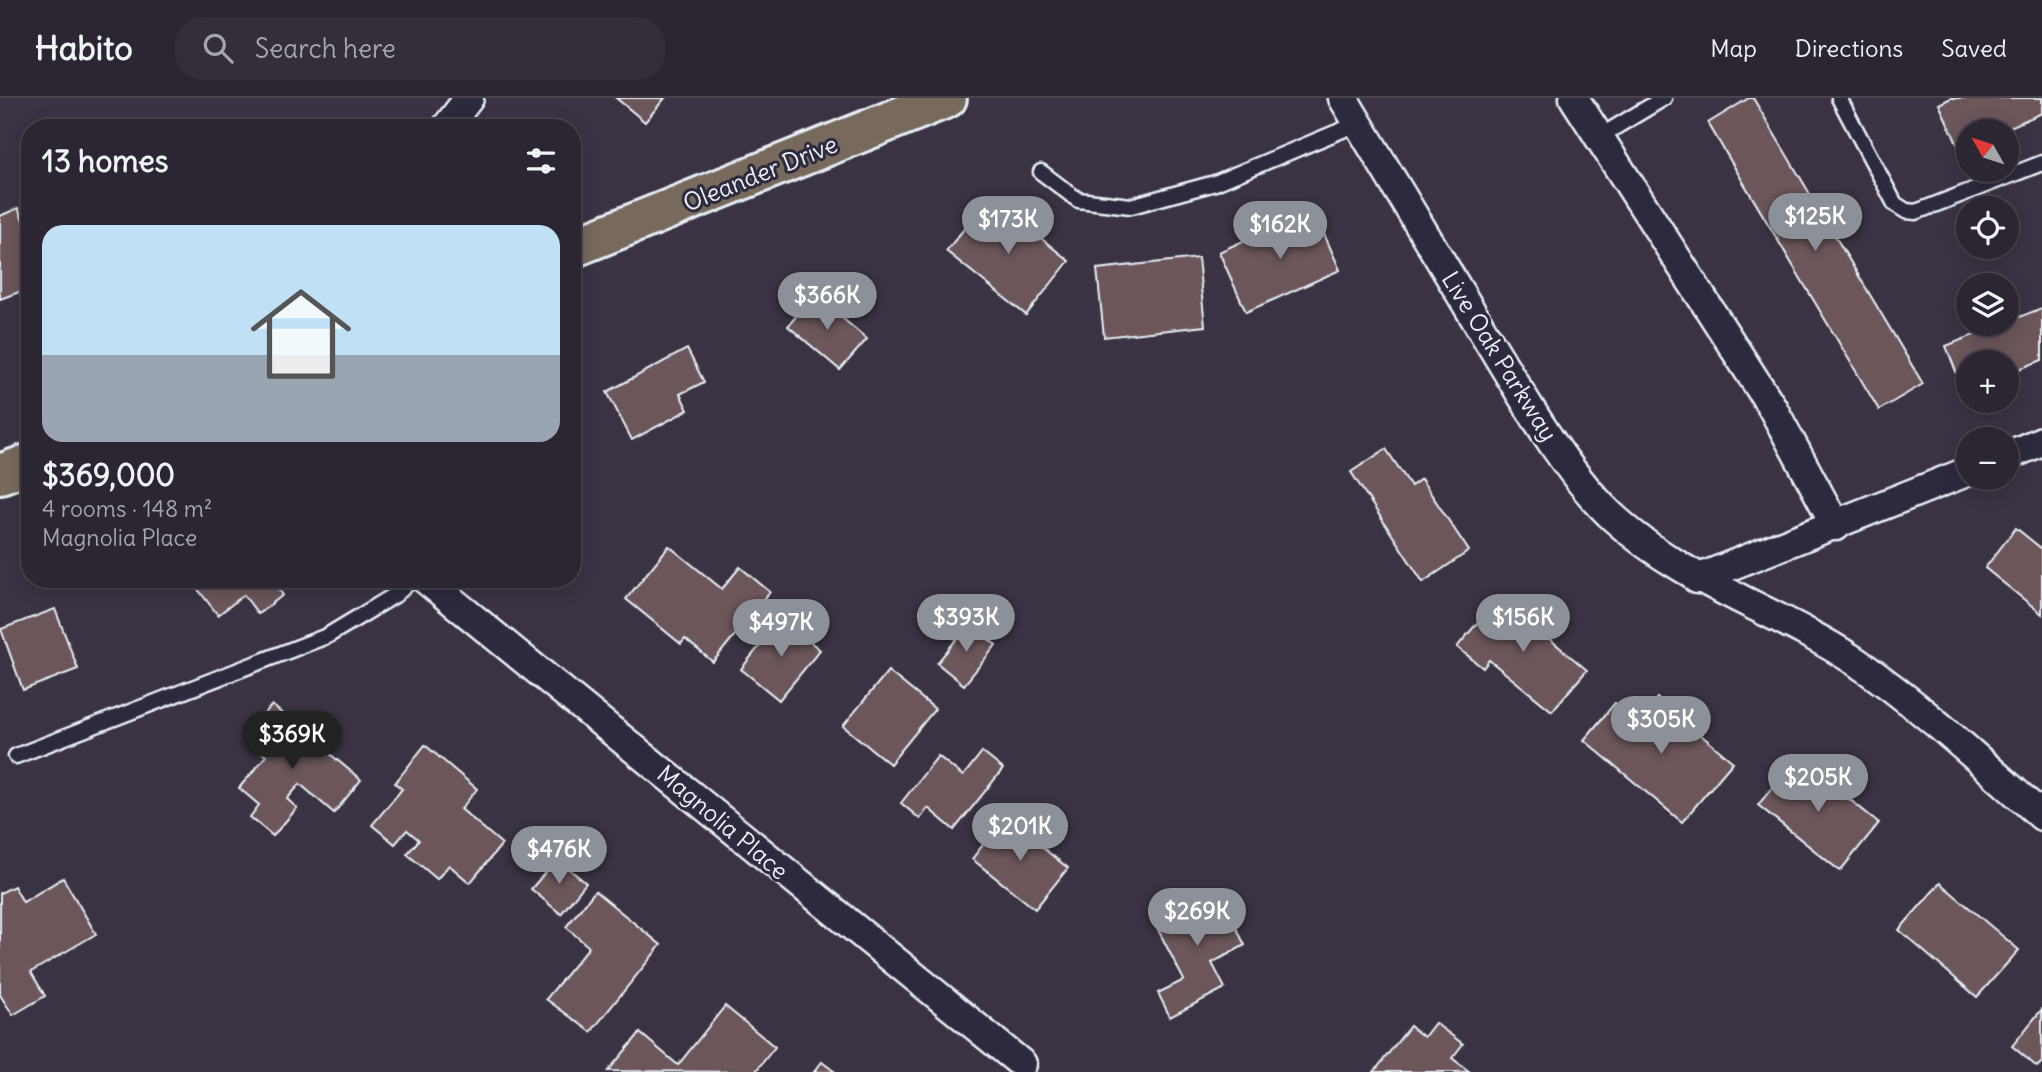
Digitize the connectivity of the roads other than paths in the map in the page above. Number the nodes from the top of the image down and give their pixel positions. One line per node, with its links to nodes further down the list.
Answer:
1 (469, 98): 7 (street)
2 (947, 98): 12 (main road, Oleander Drive)
3 (1343, 98): 8 (street, Live Oak Parkway)
4 (1574, 98): 9 (street)
5 (1664, 98): 9 (lane)
6 (1839, 98): 10 (lane)
7 (453, 119)
8 (1359, 123): 11 (lane); 19 (street, Live Oak Parkway)
9 (1599, 136): 18 (street)
10 (2042, 163)
11 (1041, 172)
12 (581, 244)
13 (2042, 441): 14 (street)
14 (2019, 451)
15 (21, 466): 16 (main road)
16 (0, 474)
17 (1956, 476): 18 (street)
18 (1836, 526): 19 (street)
19 (1698, 579): 23 (street, Live Oak Parkway)
20 (403, 588): 22 (lane)
21 (436, 588): 24 (street, Magnolia Place)
22 (16, 756)
23 (2042, 816)
24 (1022, 1064)

